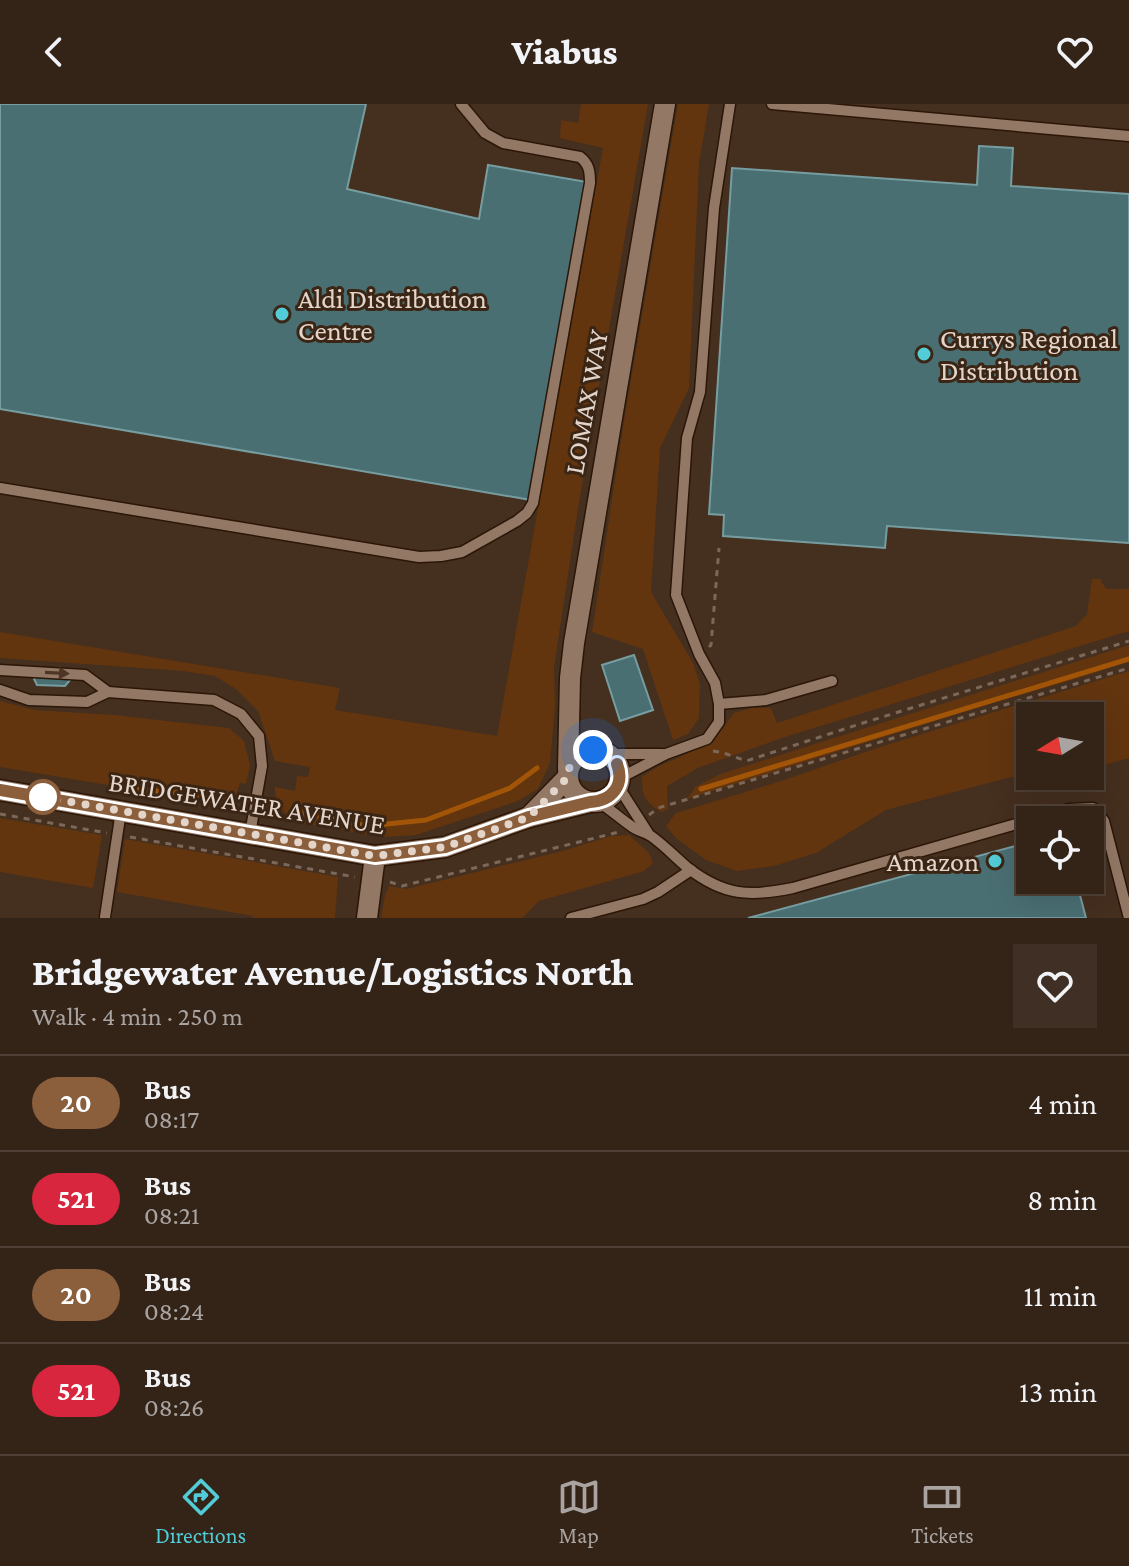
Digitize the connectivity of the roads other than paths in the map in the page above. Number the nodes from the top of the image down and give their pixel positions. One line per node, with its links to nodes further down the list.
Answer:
1 (461, 104): 6 (lane)
2 (665, 104): 12 (street, LOMAX WAY)
3 (730, 104): 11 (lane)
4 (772, 104): 5 (lane)
5 (1129, 136)
6 (0, 488)
7 (0, 670): 10 (lane, one-way to 10)
8 (832, 681): 11 (lane)
9 (0, 690): 10 (lane)
10 (108, 692): 23 (lane)
11 (719, 704): 14 (lane)
12 (571, 710): 13 (street); 15 (street, LOMAX WAY)
13 (605, 753): 14 (lane); 15 (street); 16 (street)
14 (666, 754): 16 (lane)
15 (568, 774): 18 (street); 20 (street, BRIDGEWATER AVENUE)
16 (619, 782): 18 (street); 24 (lane)
17 (0, 790): 19 (street, BRIDGEWATER AVENUE)
18 (595, 802): 20 (street, BRIDGEWATER AVENUE); 24 (lane)
19 (121, 811): 23 (street, BRIDGEWATER AVENUE); 27 (lane)
20 (529, 817): 25 (street, BRIDGEWATER AVENUE)
21 (1104, 821): 30 (lane)
22 (1016, 824): 26 (lane)
23 (250, 834): 25 (street, BRIDGEWATER AVENUE)
24 (649, 835): 26 (lane)
25 (375, 856): 28 (street)
26 (691, 870): 29 (lane)
27 (105, 917)
28 (367, 918)
29 (571, 918)
30 (1129, 918)

